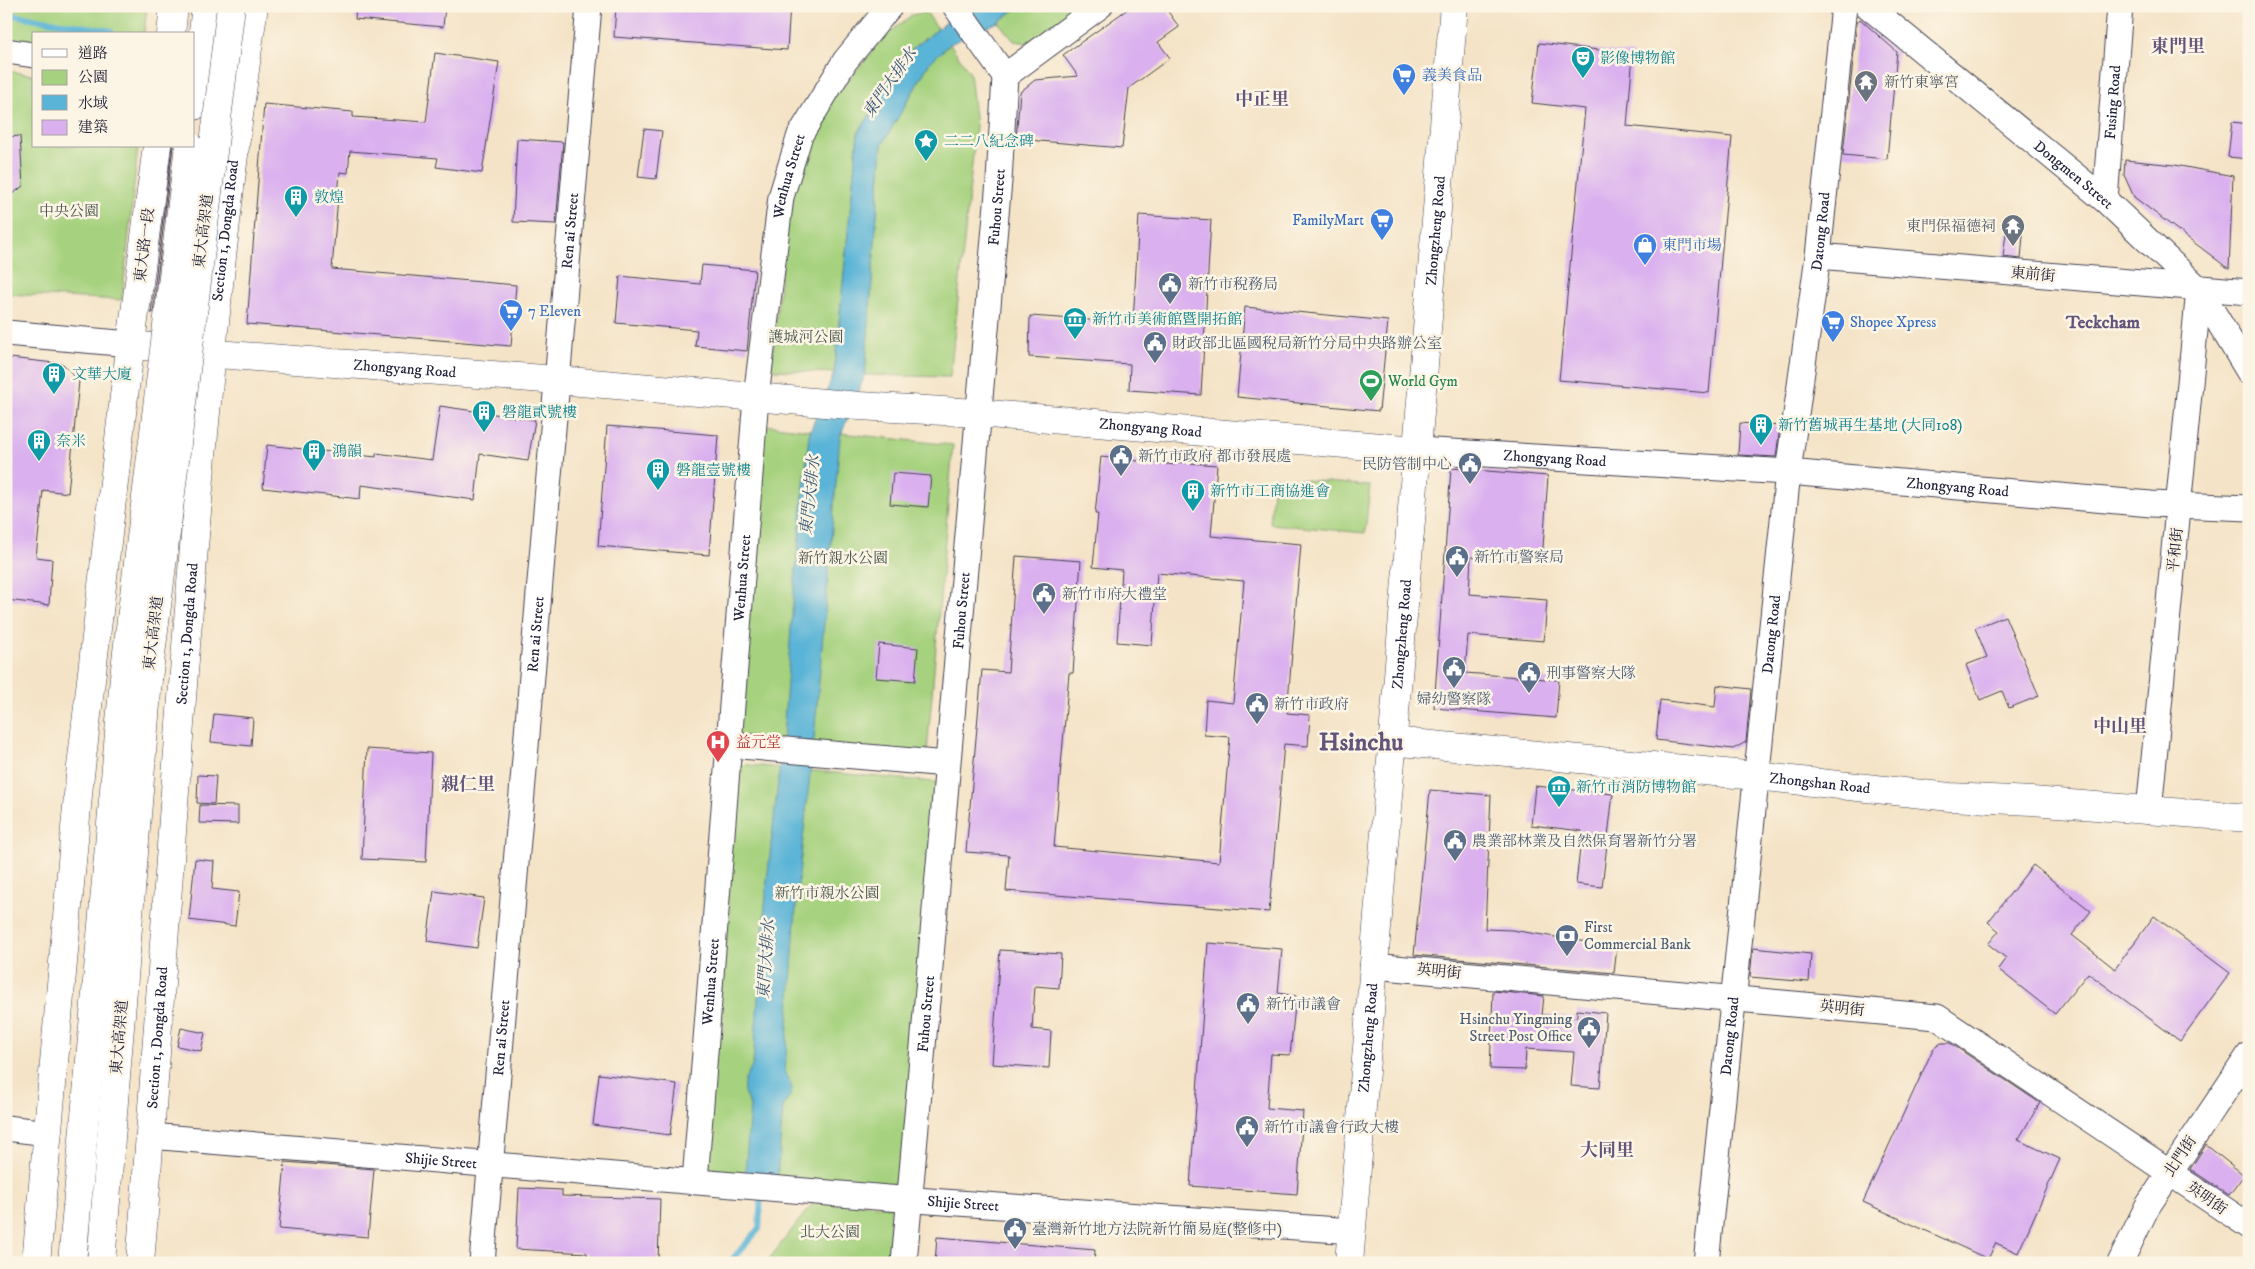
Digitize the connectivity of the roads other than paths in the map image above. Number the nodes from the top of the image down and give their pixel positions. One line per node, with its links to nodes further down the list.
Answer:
1 (174, 6): 13 (street)
2 (206, 6): 17 (street)
3 (231, 6): 35 (street, 東大高架道, bridge)
4 (254, 6): 26 (street, Section 1, Dongda Road)
5 (589, 6): 28 (street, Ren ai Street)
6 (890, 6): 29 (street, Wenhua Street)
7 (955, 6): 16 (street)
8 (1100, 6): 16 (street)
9 (1454, 6): 31 (street, Zhongzheng Road)
10 (1844, 6): 21 (street, Datong Road)
11 (1868, 6): 20 (street, Dongmen Street)
12 (2120, 6): 20 (street, Fusing Road)
13 (171, 32)
14 (6, 51): 15 (street)
15 (32, 55)
16 (1005, 76): 30 (street, Fuhou Street)
17 (195, 98)
18 (157, 148): 25 (street, 東大路一段)
19 (189, 148): 35 (street, 東大高架道, bridge)
20 (2105, 200): 22 (street, Dongmen Street)
21 (1818, 256): 22 (street, 東前街); 32 (street, Datong Road)
22 (2198, 289): 23 (street, 東前街); 27 (street, Dongmen Street); 33 (street, 平和街)
23 (2249, 292)
24 (6, 333): 25 (street, Zhongyang Road)
25 (130, 344): 26 (street, Zhongyang Road); 46 (street)
26 (213, 354): 28 (street, Zhongyang Road); 47 (street, Section 1, Dongda Road)
27 (2249, 372)
28 (557, 380): 29 (street, Zhongyang Road); 48 (street, Ren ai Street)
29 (756, 398): 30 (street, Zhongyang Road); 37 (street, Wenhua Street)
30 (977, 413): 31 (street, Zhongyang Road); 38 (street, Fuhou Street)
31 (1417, 450): 32 (street, Zhongyang Road); 36 (street, Zhongzheng Road)
32 (1788, 472): 33 (street, Zhongyang Road); 39 (street, Datong Road)
33 (2179, 505): 34 (street, Zhongyang Road); 40 (street, 平和街)
34 (2249, 508)
35 (136, 678): 55 (street, 東大高架道); 56 (street, 東大高架道)
36 (1391, 741): 39 (street, Zhongshan Road); 42 (street, Zhongzheng Road)
37 (729, 744): 38 (street); 50 (street, Wenhua Street)
38 (947, 764): 51 (street, Fuhou Street)
39 (1756, 776): 40 (street, Zhongshan Road); 43 (street, Datong Road)
40 (2149, 811): 41 (street, Zhongshan Road)
41 (2249, 818)
42 (1373, 966): 43 (street, 英明街); 53 (street, Zhongzheng Road)
43 (1733, 997): 49 (street, 英明街); 61 (street, Datong Road)
44 (2249, 1055): 49 (street, 北門街)
45 (6, 1128): 46 (street)
46 (48, 1133): 54 (street)
47 (150, 1136): 48 (street, Shijie Street); 57 (street, Section 1, Dongda Road)
48 (491, 1163): 50 (street, Shijie Street); 58 (street, Ren ai Street)
49 (2170, 1172): 52 (street, 英明街); 62 (street, 北門街)
50 (695, 1181): 51 (street, Shijie Street)
51 (910, 1200): 53 (street, Shijie Street); 59 (street, Fuhou Street)
52 (2249, 1226)
53 (1352, 1231): 60 (street, Zhongzheng Road)
54 (36, 1263)
55 (72, 1263)
56 (101, 1263)
57 (140, 1263)
58 (482, 1263)
59 (904, 1263)
60 (1349, 1263)
61 (1706, 1263)
62 (2120, 1263)

